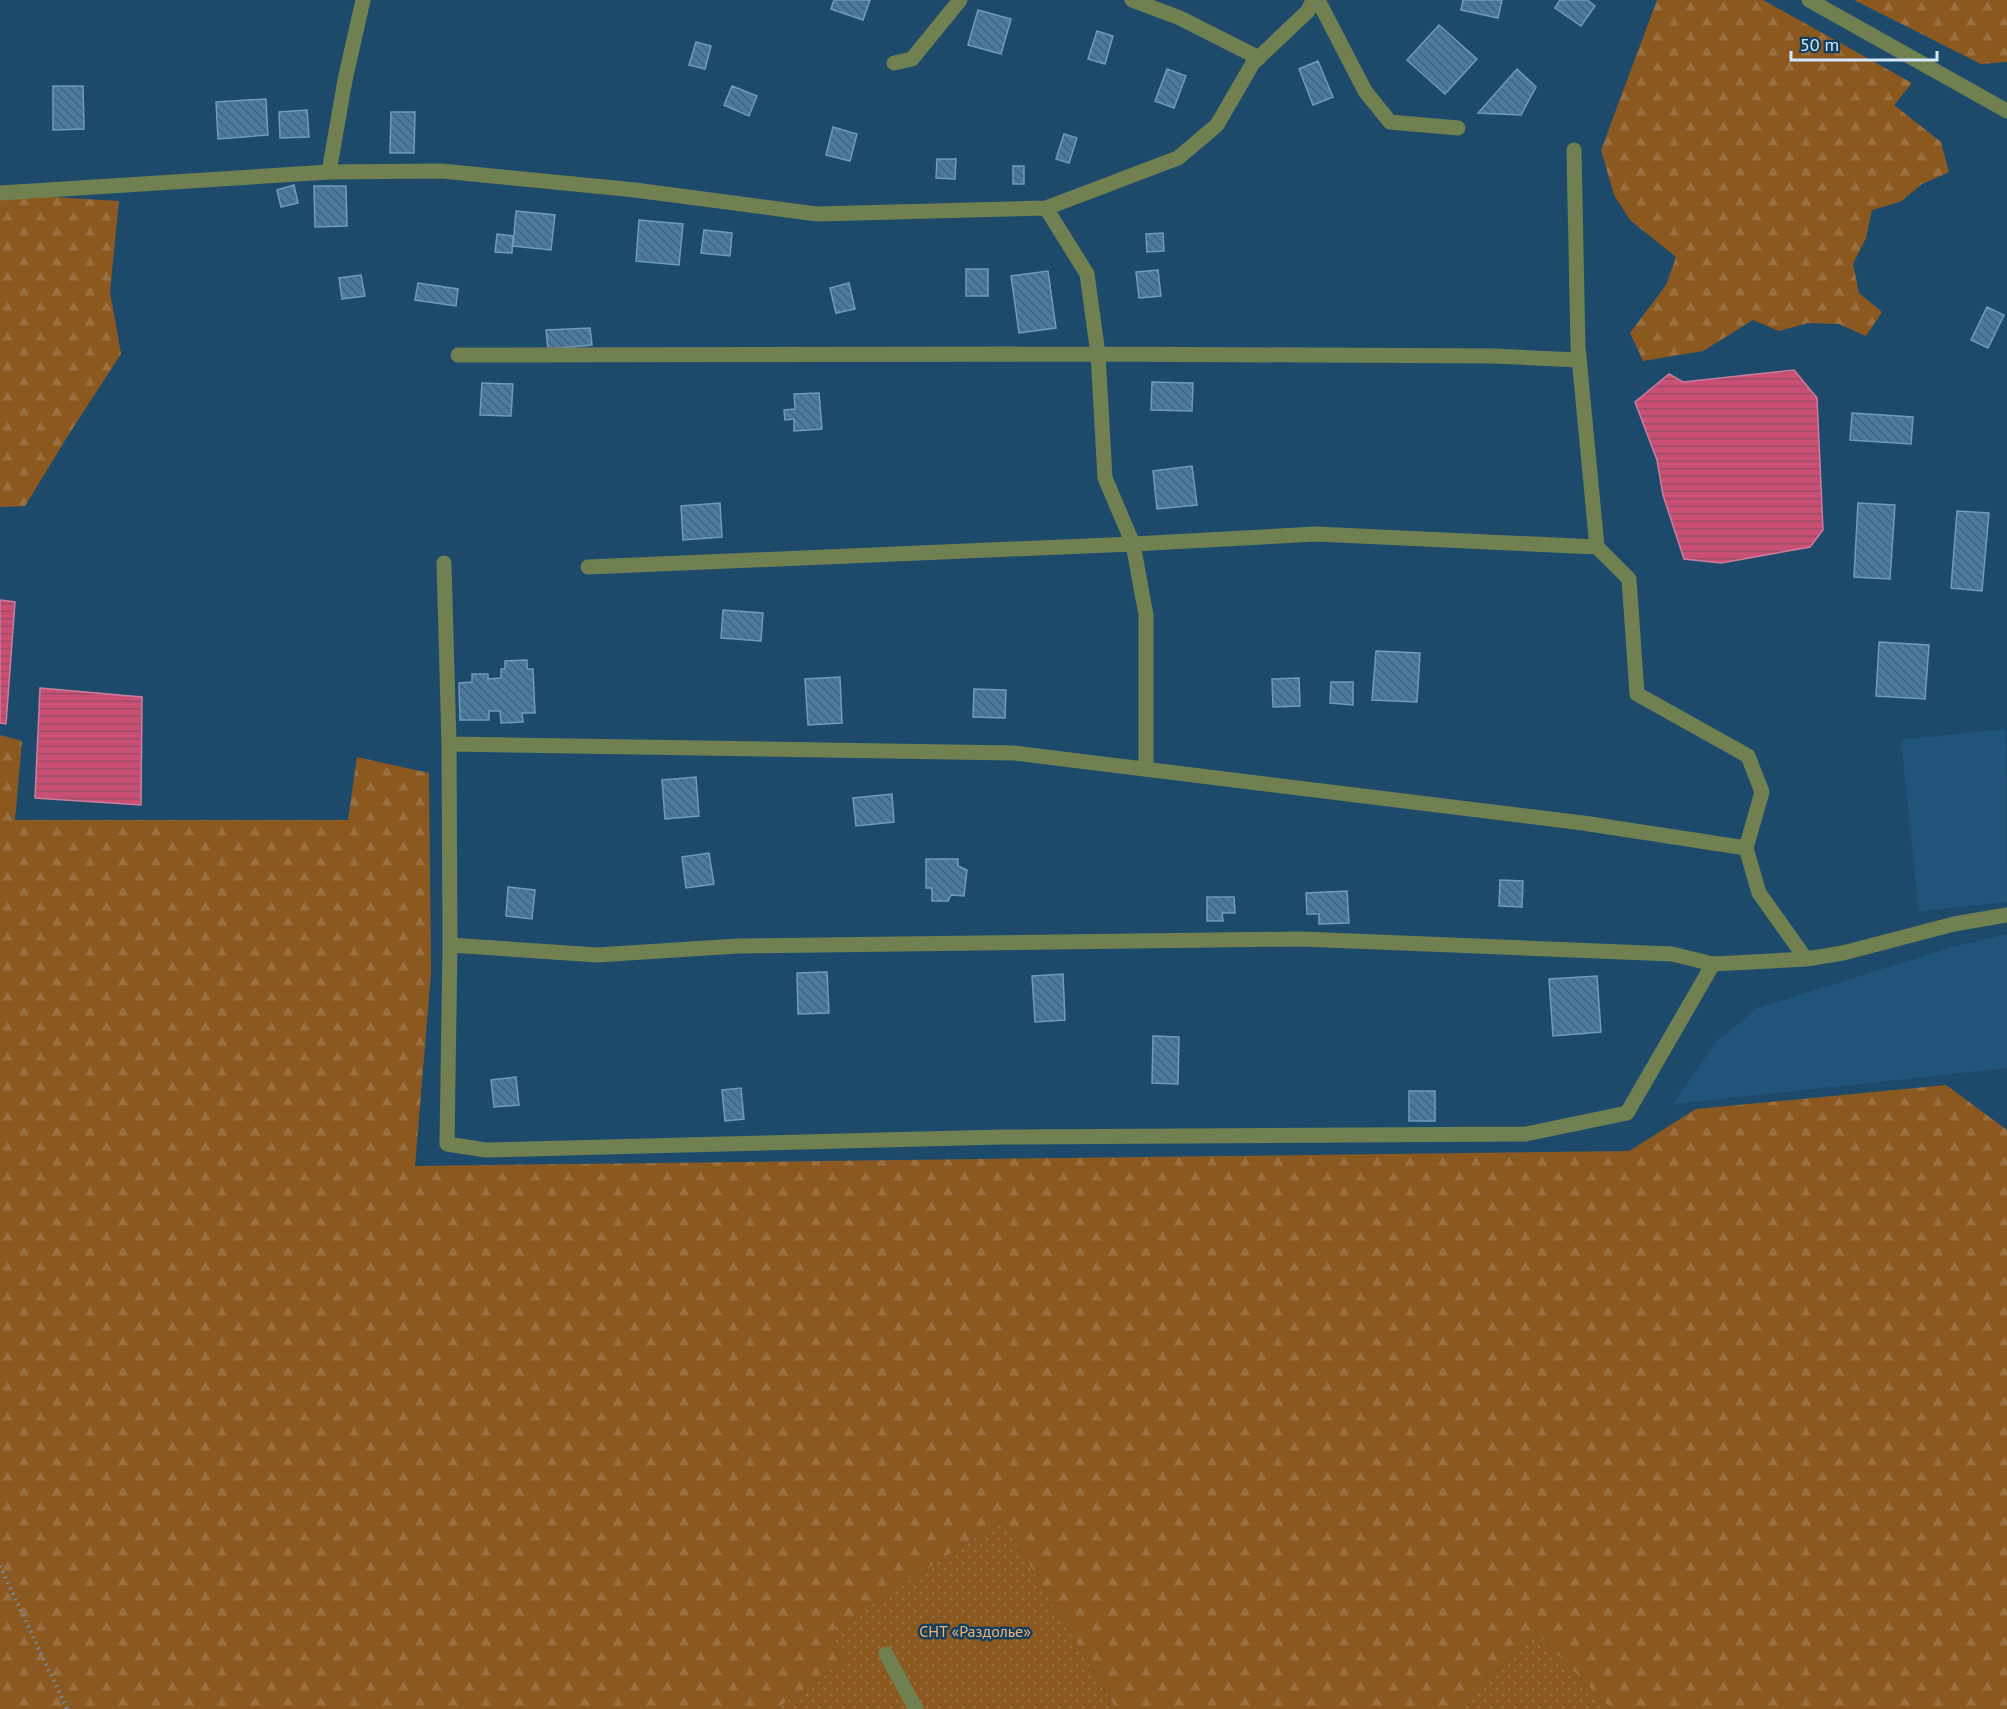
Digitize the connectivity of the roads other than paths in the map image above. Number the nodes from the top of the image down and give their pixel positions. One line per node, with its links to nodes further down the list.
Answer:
1 (363, 0): 12 (street)
2 (960, 0): 8 (street)
3 (1132, 0): 7 (street)
4 (1313, 0): 7 (street)
5 (1318, 0): 10 (street)
6 (1809, 0): 9 (street)
7 (1259, 58): 14 (street)
8 (894, 63)
9 (2007, 111)
10 (1458, 128)
11 (1574, 150): 17 (street)
12 (328, 172): 13 (street); 14 (street)
13 (0, 193)
14 (1046, 208): 15 (street)
15 (1098, 354): 16 (street); 17 (street); 18 (street)
16 (458, 355)
17 (1579, 360): 19 (street)
18 (1133, 544): 19 (street); 21 (street); 23 (street)
19 (1597, 547): 24 (street)
20 (444, 563): 22 (street)
21 (588, 567)
22 (449, 744): 23 (street); 26 (street)
23 (1146, 769): 24 (street)
24 (1746, 848): 27 (street)
25 (2007, 915): 27 (street)
26 (450, 945): 28 (street); 28 (street)
27 (1806, 959): 28 (street)
28 (1713, 964)
29 (886, 1654): 30 (street)
30 (916, 1709)

